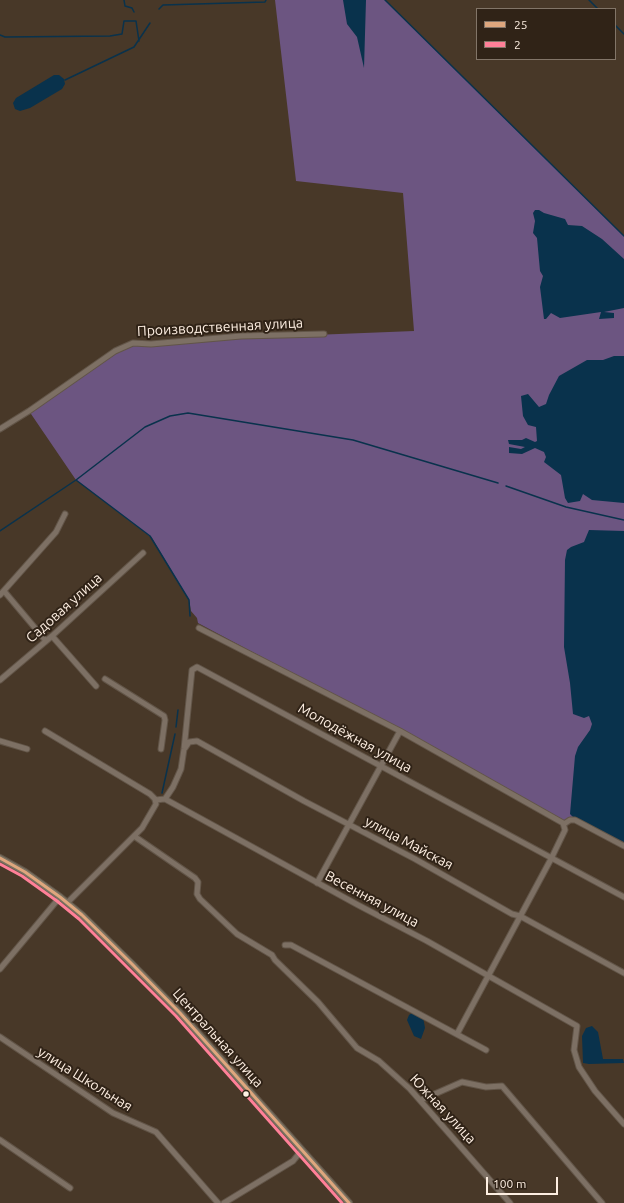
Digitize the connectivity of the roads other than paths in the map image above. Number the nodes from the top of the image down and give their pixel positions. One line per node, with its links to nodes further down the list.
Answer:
1 (324, 334): 2 (street, Производственная улица)
2 (0, 429)
3 (65, 514): 5 (street)
4 (143, 553): 7 (street, Садовая улица)
5 (2, 593): 8 (street)
6 (199, 628): 12 (street)
7 (52, 636): 8 (street, Садовая улица); 11 (street)
8 (46, 641): 10 (street, Садовая улица)
9 (105, 679): 16 (street)
10 (0, 680)
11 (96, 686)
12 (400, 731): 18 (street); 21 (street)
13 (46, 732): 20 (street)
14 (0, 741): 15 (street)
15 (27, 749)
16 (161, 749)
17 (184, 749): 18 (street, Молодёжная улица); 19 (street, Молодёжная улица); 22 (street, улица Майская)
18 (381, 767): 22 (street); 26 (street, Молодёжная улица)
19 (165, 799): 20 (street); 27 (street, Весенняя улица)
20 (155, 800): 23 (street)
21 (564, 824): 24 (street); 26 (street)
22 (349, 825): 27 (street); 31 (street, улица Майская)
23 (134, 836): 30 (street); 39 (street, Южная улица)
24 (624, 846)
25 (0, 858): 28 (main road, Центральная улица)
26 (552, 859): 29 (street, Молодёжная улица); 31 (street)
27 (317, 883): 35 (street, Весенняя улица)
28 (60, 897): 30 (main road, Центральная улица); 33 (street)
29 (624, 897)
30 (67, 904): 42 (main road, Центральная улица)
31 (520, 916): 34 (street, улица Майская); 35 (street)
32 (285, 945): 36 (street)
33 (0, 969)
34 (624, 973)
35 (489, 976): 36 (street); 40 (street, Весенняя улица)
36 (458, 1034): 38 (street)
37 (0, 1037): 44 (street, улица Школьная)
38 (486, 1050)
39 (421, 1100): 47 (street, Южная улица); 48 (street)
40 (624, 1124)
41 (0, 1140): 43 (street)
42 (302, 1150): 45 (street); 46 (main road, Центральная улица)
43 (70, 1188)
44 (218, 1203)
45 (224, 1203)
46 (349, 1203)
47 (510, 1203)
48 (602, 1203)

